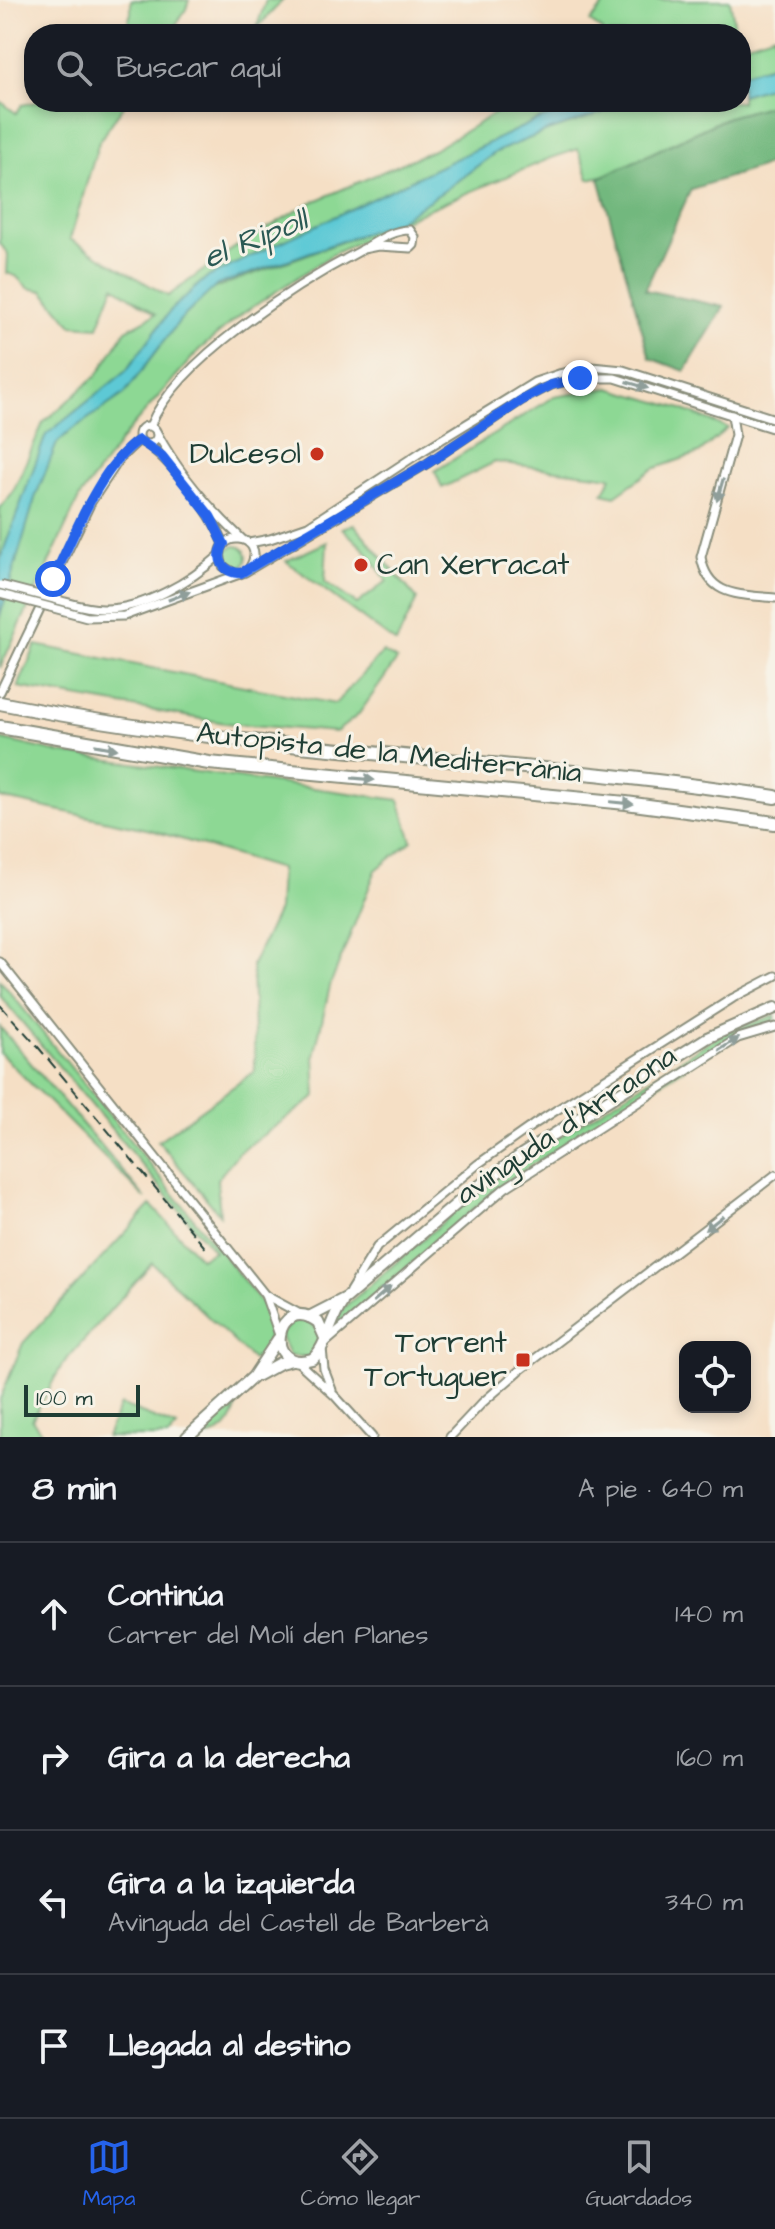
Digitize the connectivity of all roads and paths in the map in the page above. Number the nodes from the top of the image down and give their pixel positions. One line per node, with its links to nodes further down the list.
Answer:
1 (363, 249): 1 (street); 4 (street)
2 (732, 415): 5 (street); 12 (street, one-way to 2); 16 (street, one-way to 16)
3 (775, 419): 9 (street)
4 (150, 426): 6 (street); 7 (street)
5 (775, 429)
6 (157, 433): 8 (street); 9 (street)
7 (139, 440): 8 (street); 17 (street)
8 (148, 445): 10 (street)
9 (246, 541): 10 (street); 12 (street)
10 (224, 544): 11 (street)
11 (220, 555): 13 (street); 14 (street, bridge)
12 (248, 569): 13 (street)
13 (236, 573): 15 (street, one-way to 13, bridge)
14 (0, 585)
15 (0, 594)
16 (775, 598)
17 (0, 692)
18 (0, 703): 20 (highway, Autopista de la Mediterrània)
19 (0, 727): 21 (highway, Autopista de la Mediterrània, one-way to 21)
20 (775, 797)
21 (775, 823)
22 (0, 962): 27 (street)
23 (775, 976): 28 (street, avinguda d'Arraona)
24 (775, 1008): 28 (main road)
25 (775, 1027): 31 (street, avinguda d'Arraona, one-way to 25)
26 (775, 1175): 37 (street, one-way to 37)
27 (265, 1295): 29 (street); 30 (street)
28 (346, 1298): 29 (main road); 31 (main road)
29 (305, 1316): 30 (main road); 31 (main road)
30 (278, 1337): 32 (main road); 33 (main road)
31 (324, 1344): 32 (main road); 34 (street)
32 (294, 1361): 33 (main road); 34 (street)
33 (253, 1377): 35 (main road)
34 (335, 1396): 36 (street)
35 (187, 1437)
36 (372, 1437)
37 (450, 1437)

